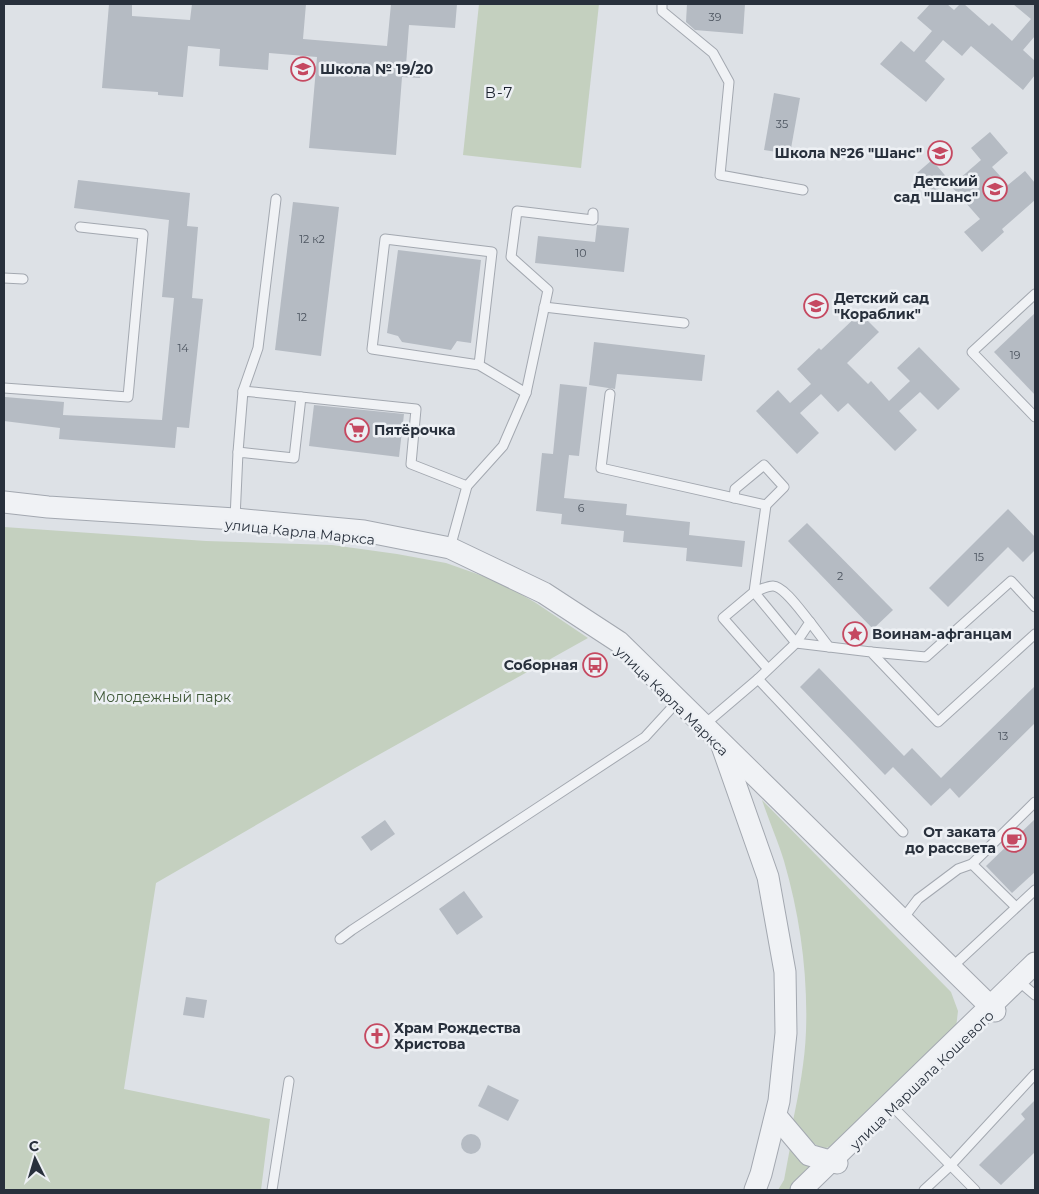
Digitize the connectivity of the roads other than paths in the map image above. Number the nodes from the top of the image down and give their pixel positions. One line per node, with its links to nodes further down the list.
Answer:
1 (662, 4): 2 (lane)
2 (802, 190)
3 (276, 199): 13 (lane)
4 (592, 212): 9 (lane)
5 (80, 227): 12 (lane)
6 (4, 278): 7 (lane)
7 (23, 279)
8 (1035, 294): 17 (lane)
9 (544, 307): 10 (lane); 14 (lane)
10 (684, 323)
11 (479, 365): 11 (lane); 14 (lane)
12 (4, 388)
13 (243, 391): 16 (lane); 18 (lane)
14 (526, 393): 19 (lane)
15 (610, 394): 20 (lane)
16 (301, 397): 18 (lane); 19 (lane)
17 (1035, 417)
18 (238, 452): 24 (lane)
19 (467, 486): 25 (lane)
20 (734, 498): 22 (lane); 22 (lane)
21 (4, 502): 24 (street)
22 (766, 505): 26 (lane)
23 (4, 511): 35 (street, улица Карла Маркса)
24 (235, 519): 25 (street)
25 (450, 548): 35 (street)
26 (754, 592): 28 (lane); 30 (lane); 33 (lane)
27 (1035, 607): 32 (lane)
28 (810, 622): 30 (lane); 31 (lane)
29 (1035, 634): 32 (lane)
30 (796, 643): 31 (lane); 33 (lane)
31 (829, 647): 32 (lane)
32 (871, 652)
33 (768, 669): 34 (lane)
34 (758, 679): 36 (lane); 39 (lane)
35 (676, 703): 36 (street, улица Карла Маркса); 44 (lane)
36 (702, 727): 37 (street, улица Карла Маркса)
37 (722, 747): 43 (street, улица Карла Маркса); 52 (street)
38 (1035, 802): 40 (lane)
39 (903, 832)
40 (972, 864): 42 (lane); 43 (lane)
41 (1035, 890): 42 (lane)
42 (1016, 907): 46 (lane)
43 (900, 921): 46 (street, улица Карла Маркса)
44 (340, 939)
45 (1035, 962): 48 (street)
46 (949, 969): 48 (street, улица Карла Маркса)
47 (1031, 983): 48 (street, улица Маршала Кошевого)
48 (991, 1010): 51 (street, улица Маршала Кошевого); 53 (street)
49 (1035, 1074): 54 (lane)
50 (289, 1081): 55 (lane)
51 (894, 1108): 53 (street, улица Маршала Кошевого); 54 (lane)
52 (776, 1116): 53 (street); 56 (street)
53 (834, 1162): 57 (street); 58 (street, улица Маршала Кошевого)
54 (950, 1166): 59 (lane); 60 (lane)
55 (272, 1190)
56 (755, 1190)
57 (801, 1190)
58 (810, 1190)
59 (924, 1190)
60 (975, 1190)

